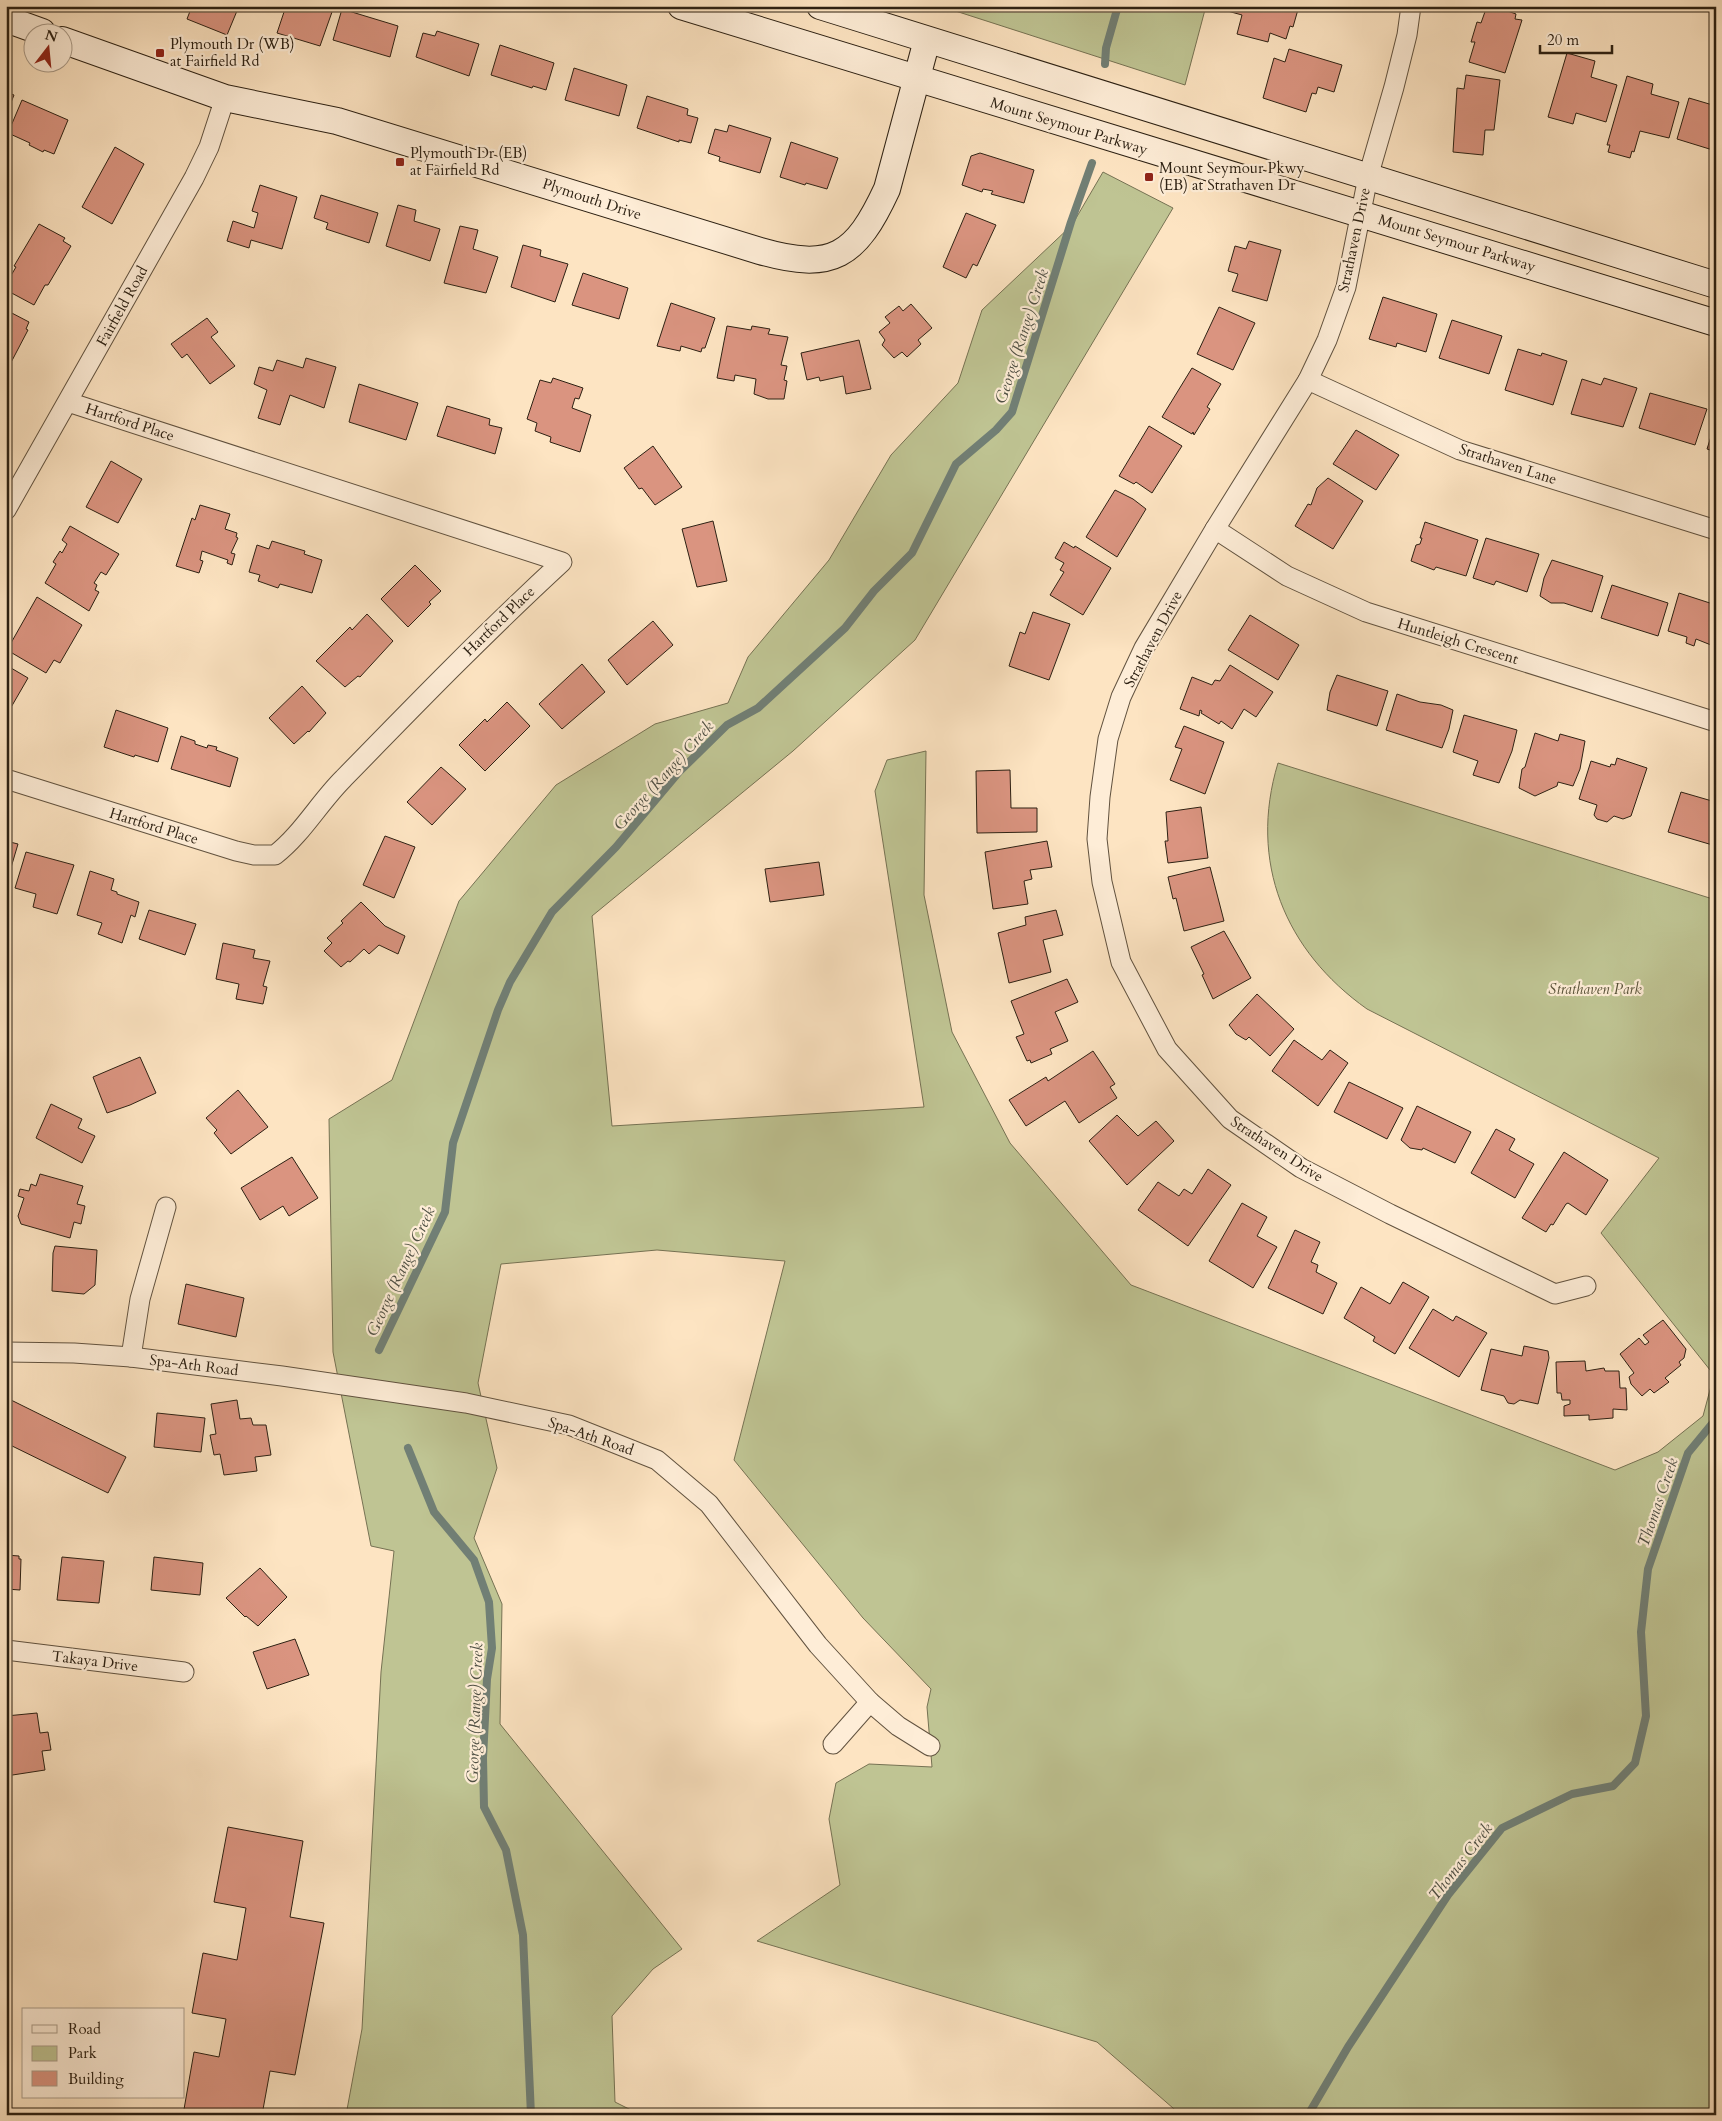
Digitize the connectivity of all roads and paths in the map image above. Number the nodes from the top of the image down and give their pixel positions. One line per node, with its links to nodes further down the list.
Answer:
1 (681, 6): 8 (main road, Mount Seymour Parkway)
2 (820, 6): 6 (main road)
3 (1411, 6): 10 (street, Strathaven Drive)
4 (6, 19): 5 (main road)
5 (22, 25)
6 (928, 40): 8 (main road, Plymouth Drive); 10 (main road)
7 (72, 44): 9 (main road, Plymouth Drive)
8 (916, 80): 9 (main road, Plymouth Drive); 11 (main road, Mount Seymour Parkway)
9 (225, 98): 15 (street, Fairfield Road)
10 (1368, 177): 11 (street, Strathaven Drive); 12 (main road)
11 (1362, 214): 13 (main road, Mount Seymour Parkway); 14 (street, Strathaven Drive)
12 (1716, 285)
13 (1716, 323)
14 (1308, 380): 17 (street, Strathaven Drive); 18 (street, Strathaven Lane)
15 (68, 402): 16 (street, Fairfield Road); 20 (street, Hartford Place)
16 (6, 510)
17 (1214, 529): 19 (street, Huntleigh Crescent); 22 (street, Strathaven Drive)
18 (1716, 530)
19 (1716, 722)
20 (6, 779)
21 (166, 1207): 24 (street, Spa-Ath Road)
22 (1586, 1286)
23 (6, 1352): 24 (street, Spa-Ath Road)
24 (131, 1357): 27 (street, Spa-Ath Road)
25 (6, 1650): 26 (street, Takaya Drive)
26 (184, 1672)
27 (870, 1702): 28 (street); 29 (street, Spa-Ath Road)
28 (833, 1744)
29 (930, 1746)

